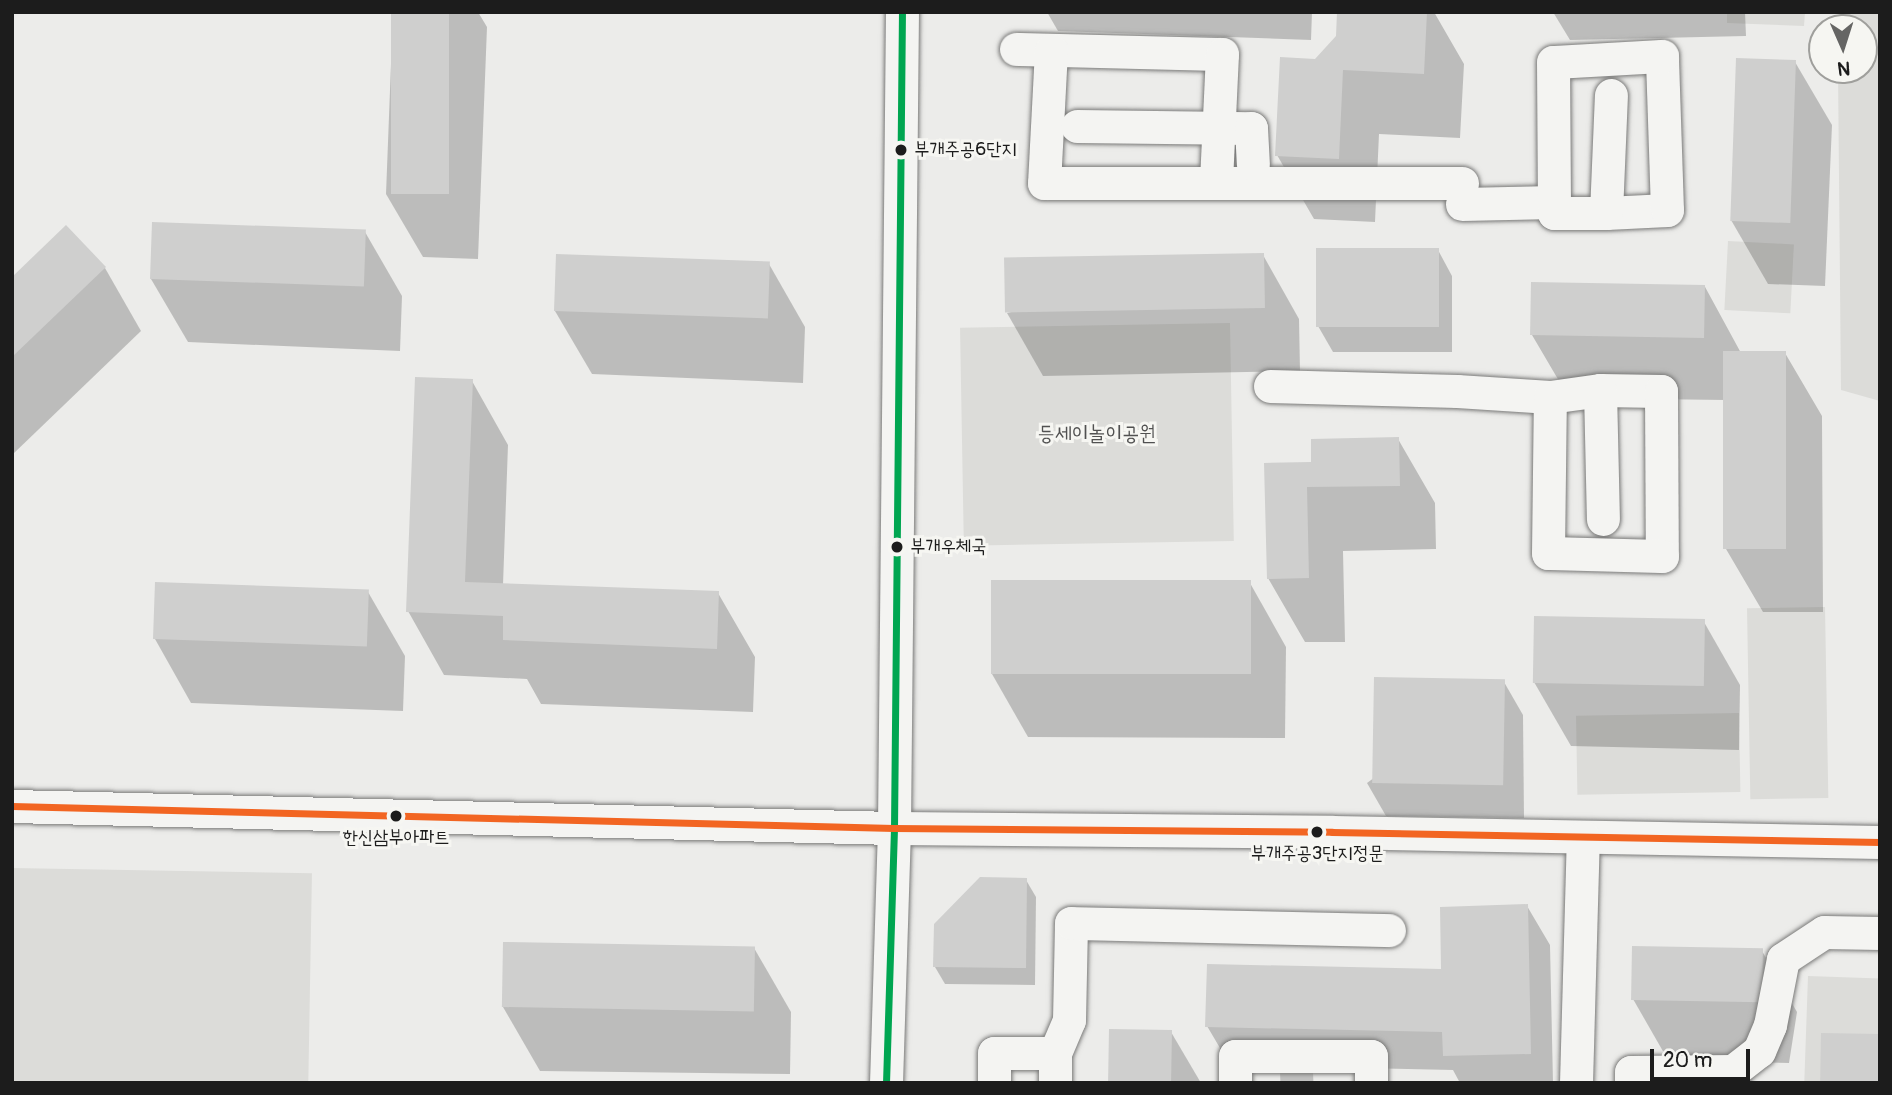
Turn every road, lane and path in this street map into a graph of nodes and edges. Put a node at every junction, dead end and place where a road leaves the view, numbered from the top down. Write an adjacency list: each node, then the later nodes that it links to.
1 (902, 12): 16 (street)
2 (1016, 49): 3 (street)
3 (1051, 50): 6 (street); 8 (street)
4 (1611, 95): 10 (street)
5 (1077, 126): 6 (street)
6 (1217, 128): 7 (street); 8 (street)
7 (1253, 164)
8 (1216, 182): 9 (street)
9 (1554, 202): 10 (street); 10 (street)
10 (1606, 213)
11 (1270, 386): 13 (street)
12 (1600, 390): 13 (street); 13 (street); 14 (street)
13 (1550, 397)
14 (1603, 519)
15 (12, 806): 16 (street)
16 (894, 828): 17 (street); 23 (street)
17 (1583, 837): 18 (street); 27 (street)
18 (1880, 842)
19 (1389, 930): 21 (street)
20 (1880, 933): 22 (street)
21 (1055, 1068): 24 (street)
22 (1733, 1077): 28 (street)
23 (886, 1083)
24 (993, 1083)
25 (1235, 1083): 26 (street)
26 (1371, 1083)
27 (1576, 1083)
28 (1631, 1083)

